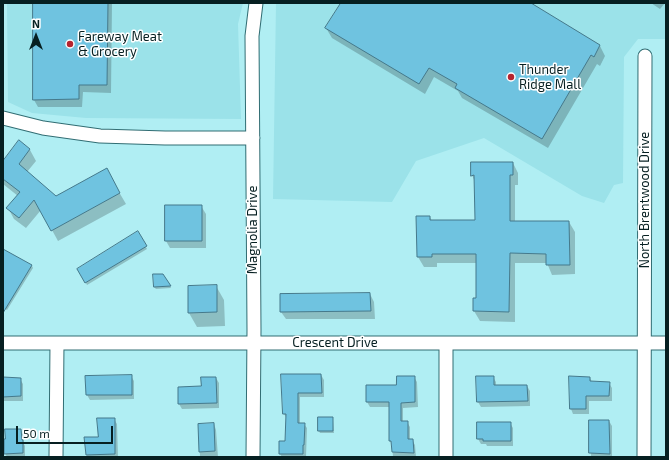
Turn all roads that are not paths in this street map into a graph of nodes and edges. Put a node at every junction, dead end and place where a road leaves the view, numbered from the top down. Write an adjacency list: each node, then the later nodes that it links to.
1 (256, 3): 4 (street, Magnolia Drive)
2 (645, 56): 7 (street, North Brentwood Drive)
3 (3, 118): 4 (street)
4 (253, 138): 5 (street, Magnolia Drive)
5 (254, 343): 6 (street, Crescent Drive); 10 (street, Crescent Drive); 12 (street, Magnolia Drive)
6 (446, 343): 7 (street, Crescent Drive); 13 (street)
7 (644, 343): 8 (street, Crescent Drive); 14 (street, North Brentwood Drive)
8 (666, 343)
9 (3, 344): 10 (street, Crescent Drive)
10 (57, 344): 11 (street)
11 (56, 457)
12 (253, 457)
13 (446, 457)
14 (644, 457)

